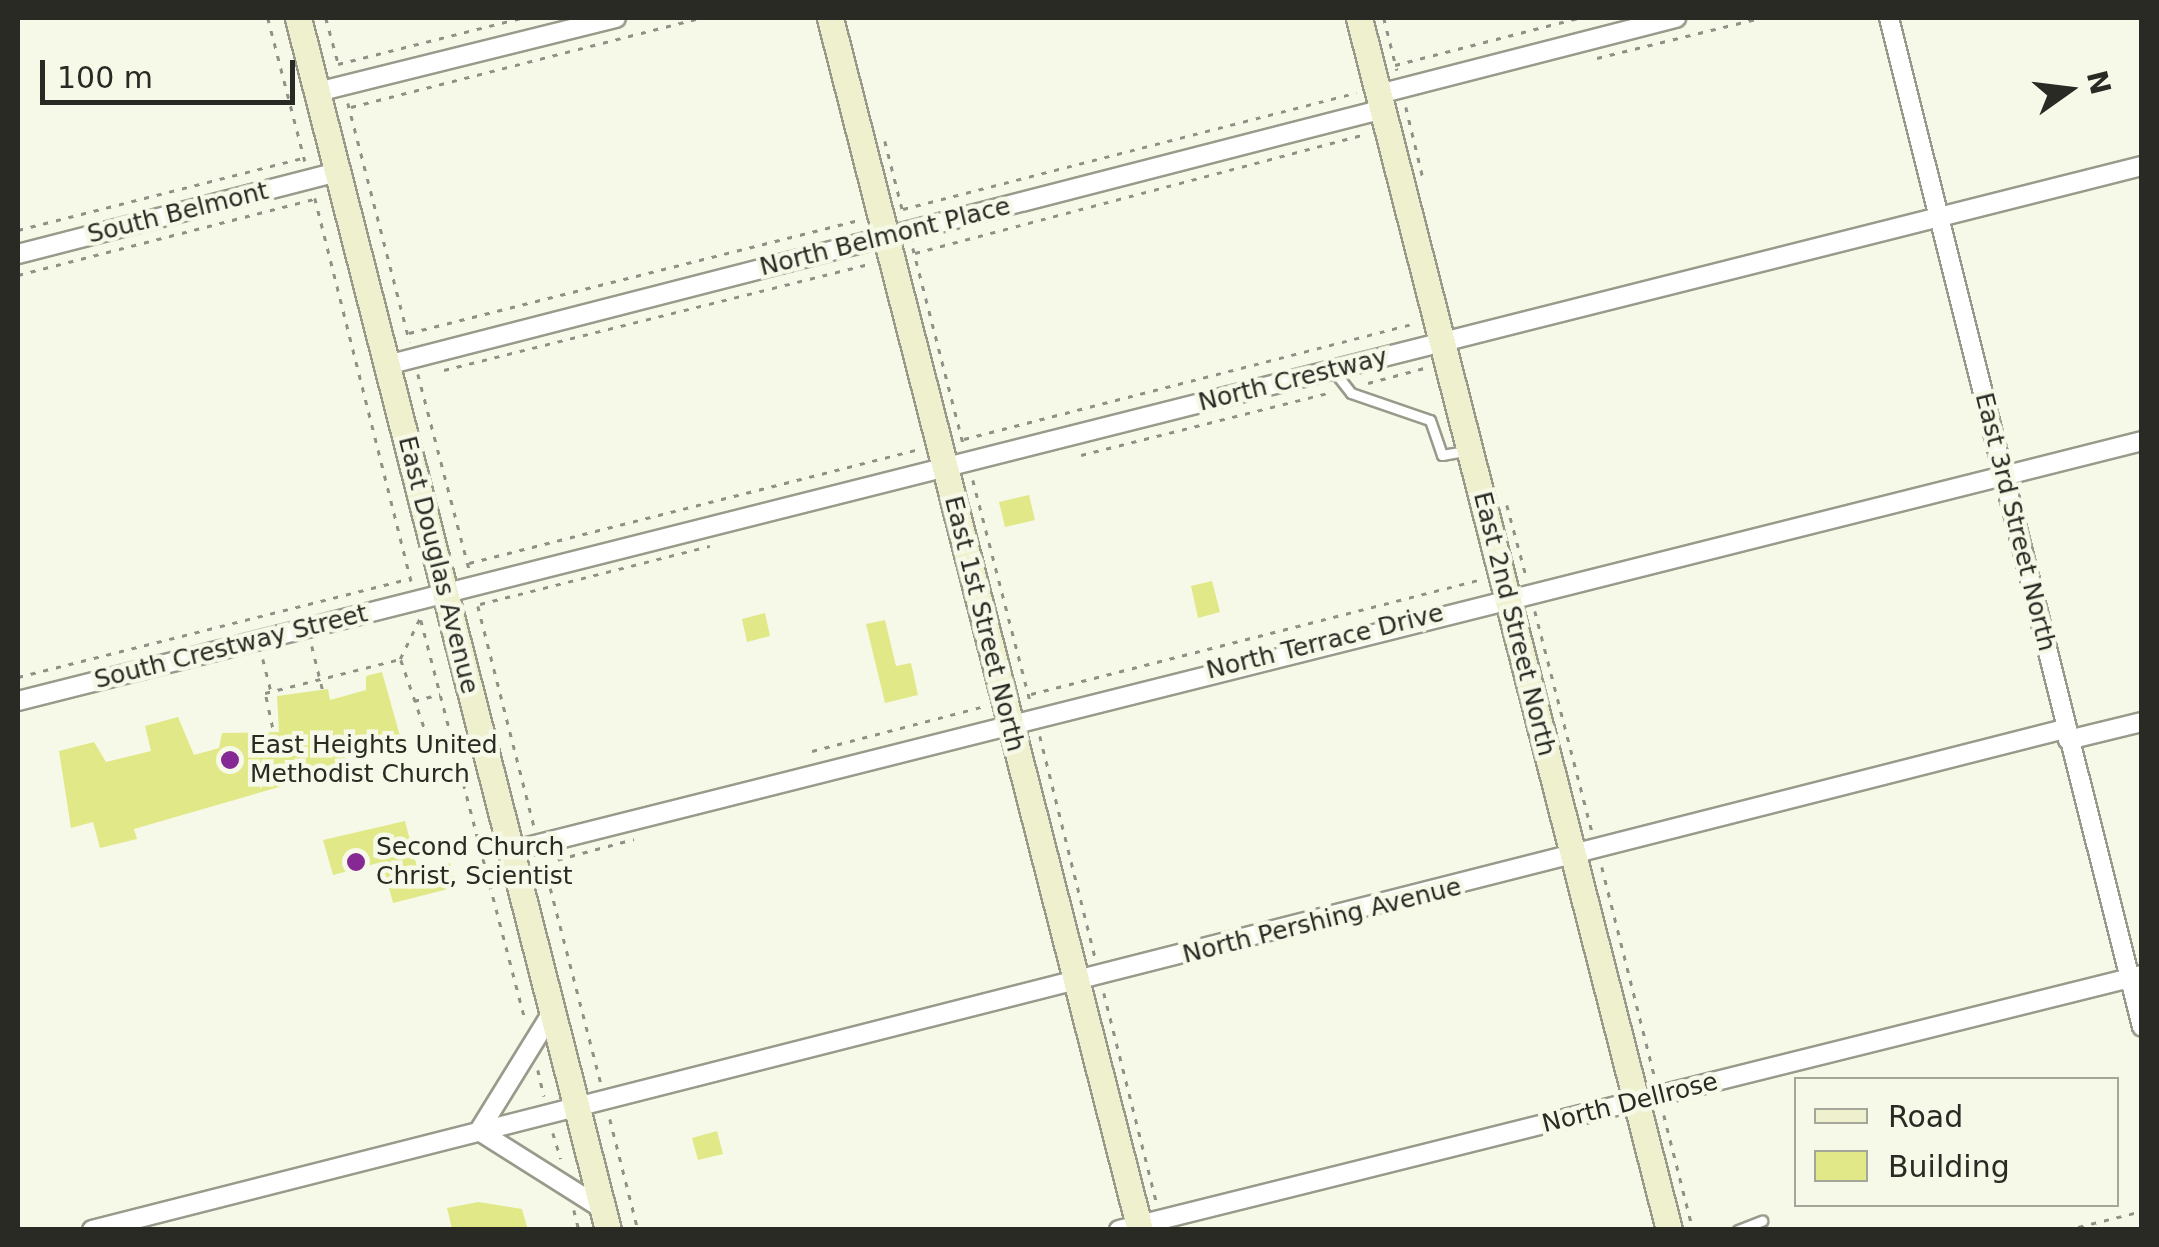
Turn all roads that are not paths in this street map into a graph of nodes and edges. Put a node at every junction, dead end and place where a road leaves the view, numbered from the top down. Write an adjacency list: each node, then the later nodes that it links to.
1 (298, 18): 7 (street, East Douglas Avenue)
2 (616, 18): 7 (street)
3 (830, 18): 12 (street, East 1st Street North)
4 (1359, 18): 8 (street, East 2nd Street North)
5 (1676, 18): 8 (street, North Belmont Place)
6 (1889, 18): 11 (street, East 3rd Street North)
7 (317, 92): 10 (street, East Douglas Avenue)
8 (1387, 99): 12 (street, North Belmont Place); 14 (street, East 2nd Street North)
9 (2142, 166): 11 (street, North Crestway)
10 (338, 172): 13 (street, South Belmont); 15 (street, East Douglas Avenue)
11 (1940, 217): 14 (street, North Crestway); 20 (street, East 3rd Street North)
12 (894, 223): 15 (street, North Belmont Place); 19 (street, East 1st Street North)
13 (18, 254)
14 (1442, 341): 16 (street, North Crestway); 18 (street, East 2nd Street North)
15 (387, 365): 22 (street, East Douglas Avenue)
16 (1333, 370): 18 (lane); 19 (street, North Crestway)
17 (2142, 441): 20 (street, North Terrace Drive)
18 (1470, 450): 21 (street, East 2nd Street North)
19 (953, 454): 22 (street, North Crestway); 24 (street, East 1st Street North)
20 (2003, 475): 21 (street, North Terrace Drive); 26 (street, East 3rd Street North)
21 (1516, 582): 24 (street, North Terrace Drive); 28 (street, East 2nd Street North)
22 (445, 593): 23 (street, South Crestway Street); 27 (street, East Douglas Avenue)
23 (18, 701)
24 (1019, 708): 27 (street, North Terrace Drive); 30 (street, East 1st Street North)
25 (2142, 722): 26 (street, North Pershing Avenue)
26 (2067, 735): 28 (street, North Pershing Avenue); 29 (street, East 3rd Street North)
27 (511, 850): 31 (street, East Douglas Avenue)
28 (1586, 854): 30 (street, North Pershing Avenue); 33 (street, East 2nd Street North)
29 (2135, 976): 32 (street, East 3rd Street North); 33 (street, North Dellrose)
30 (1088, 980): 34 (street, North Pershing Avenue); 38 (street, East 1st Street North)
31 (553, 1011): 34 (street, East Douglas Avenue); 35 (street)
32 (2142, 1026)
33 (1648, 1099): 38 (street, North Dellrose); 41 (street, East 2nd Street North)
34 (577, 1109): 35 (street, North Pershing Avenue); 36 (street, East Douglas Avenue)
35 (479, 1130): 36 (street); 39 (street, North Pershing Avenue)
36 (606, 1219)
37 (1762, 1222): 42 (lane)
38 (1147, 1227): 40 (street, North Dellrose)
39 (92, 1230)
40 (1119, 1230)
41 (1670, 1230)
42 (1738, 1230)

